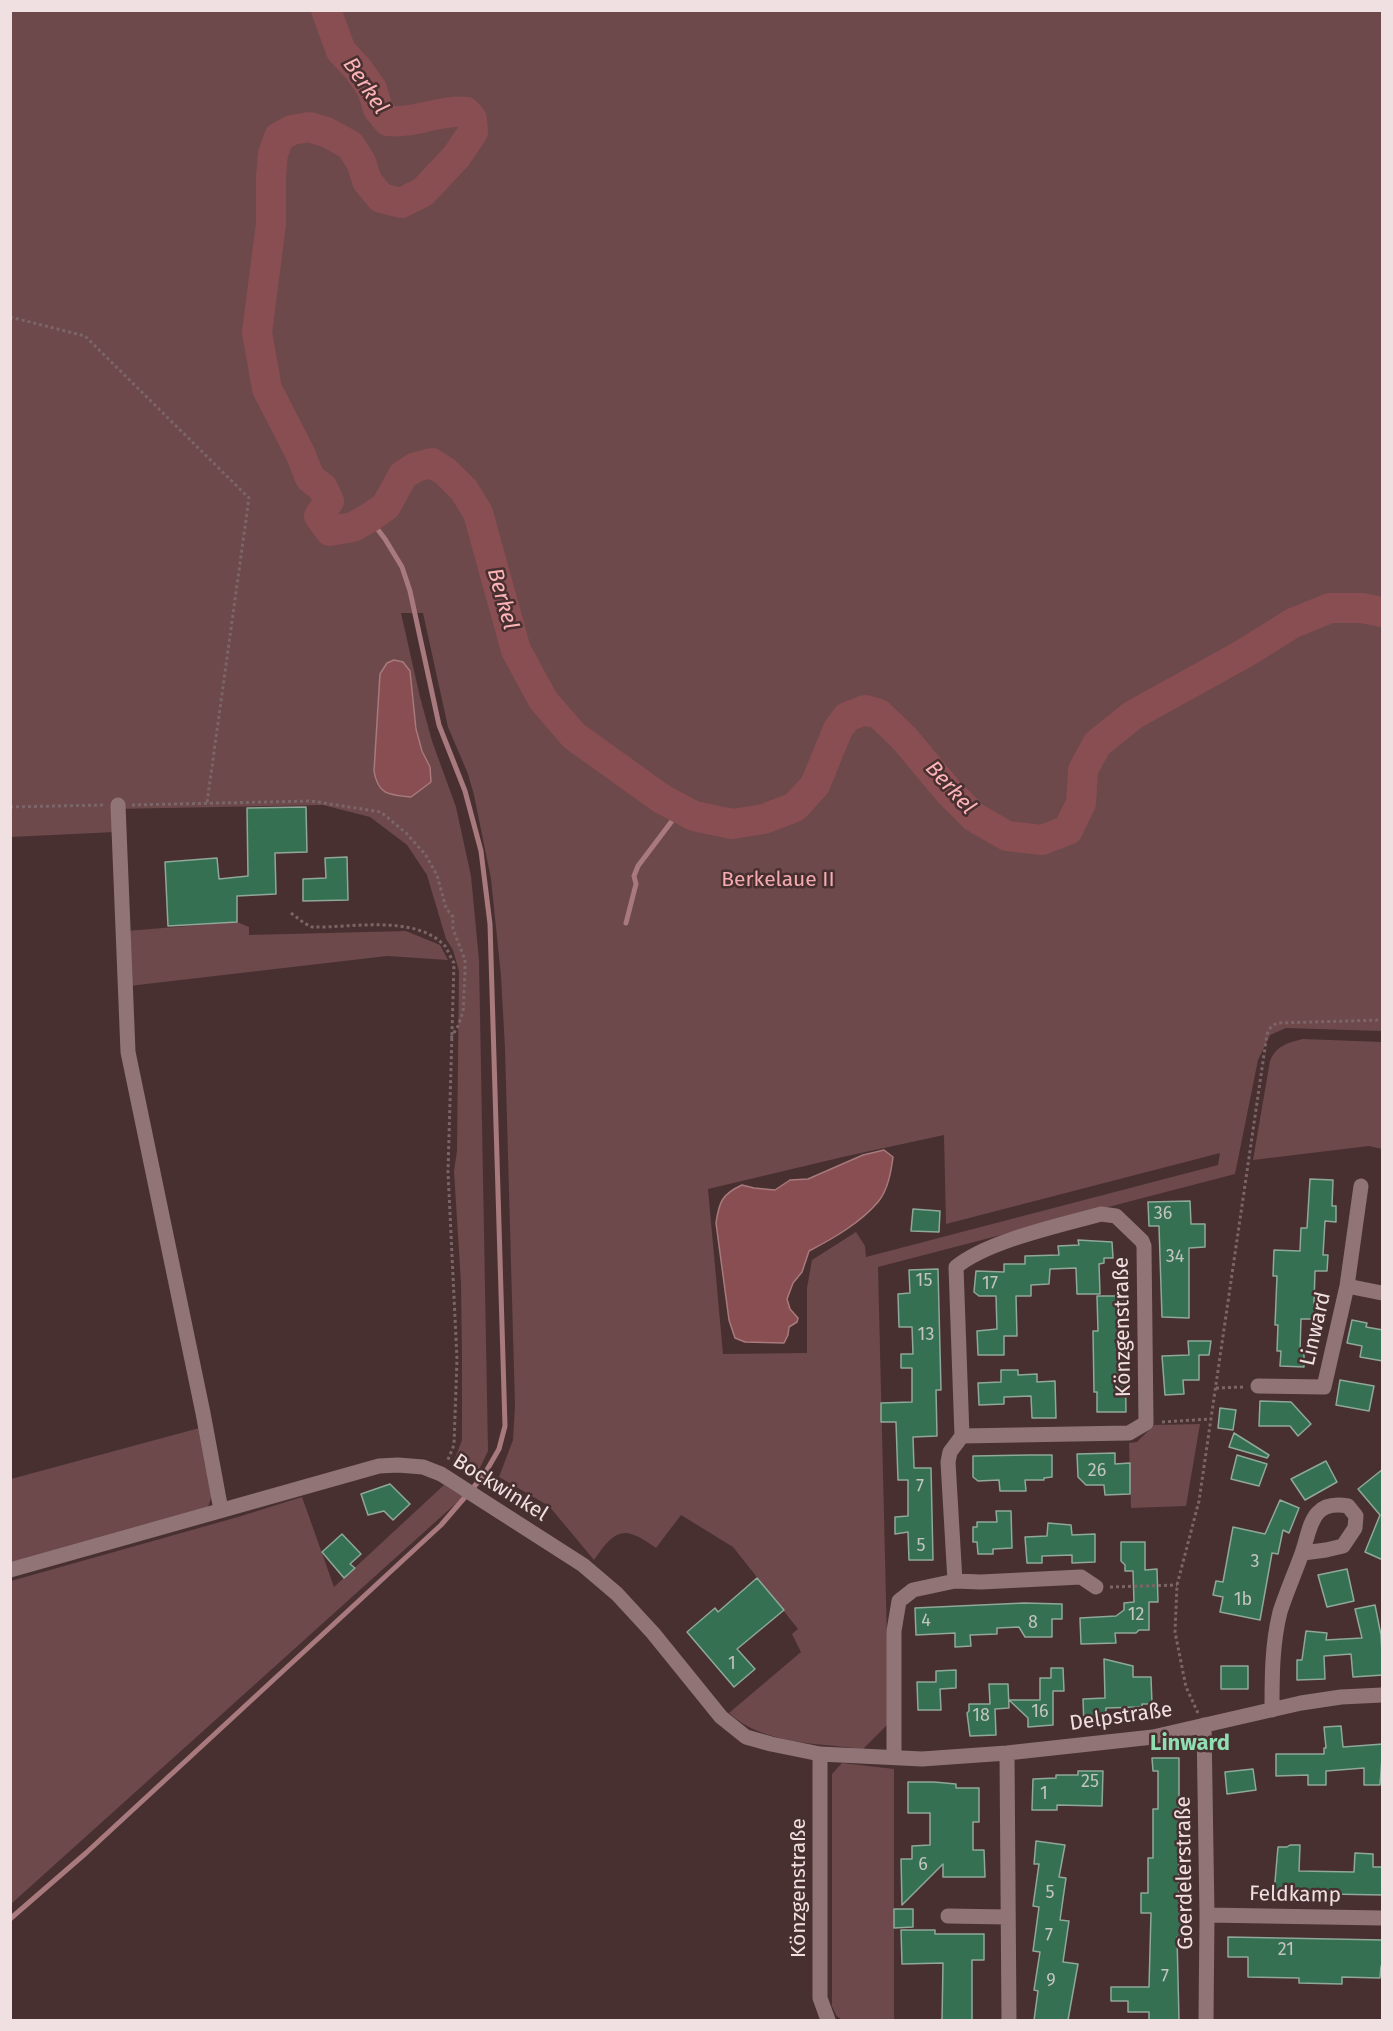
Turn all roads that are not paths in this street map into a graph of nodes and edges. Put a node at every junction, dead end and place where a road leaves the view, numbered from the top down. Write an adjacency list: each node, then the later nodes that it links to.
1 (117, 805): 7 (street)
2 (1361, 1186): 3 (street, Linward)
3 (1347, 1286): 4 (street, Linward); 5 (street, Linward)
4 (1383, 1293)
5 (1258, 1386)
6 (962, 1436): 6 (street, Könzgenstraße); 10 (street)
7 (221, 1510): 9 (street, Bockwinkel); 16 (street, Bockwinkel)
8 (1303, 1552): 13 (street)
9 (10, 1570)
10 (955, 1581): 11 (street); 18 (street)
11 (1096, 1587)
12 (1383, 1695): 13 (street, Delpstraße)
13 (1272, 1710): 14 (street, Delpstraße)
14 (1204, 1725): 15 (street, Delpstraße); 19 (street, Goerdelerstraße)
15 (1007, 1753): 18 (street, Delpstraße); 21 (street)
16 (820, 1754): 17 (street, Bockwinkel); 23 (street, Könzgenstraße)
17 (862, 1755): 18 (street, Delpstraße)
18 (894, 1757)
19 (1207, 1915): 22 (street, Feldkamp); 25 (street, Goerdelerstraße)
20 (948, 1916): 21 (street)
21 (1007, 1917): 24 (street)
22 (1383, 1918)
23 (828, 2020)
24 (1009, 2020)
25 (1206, 2020)

